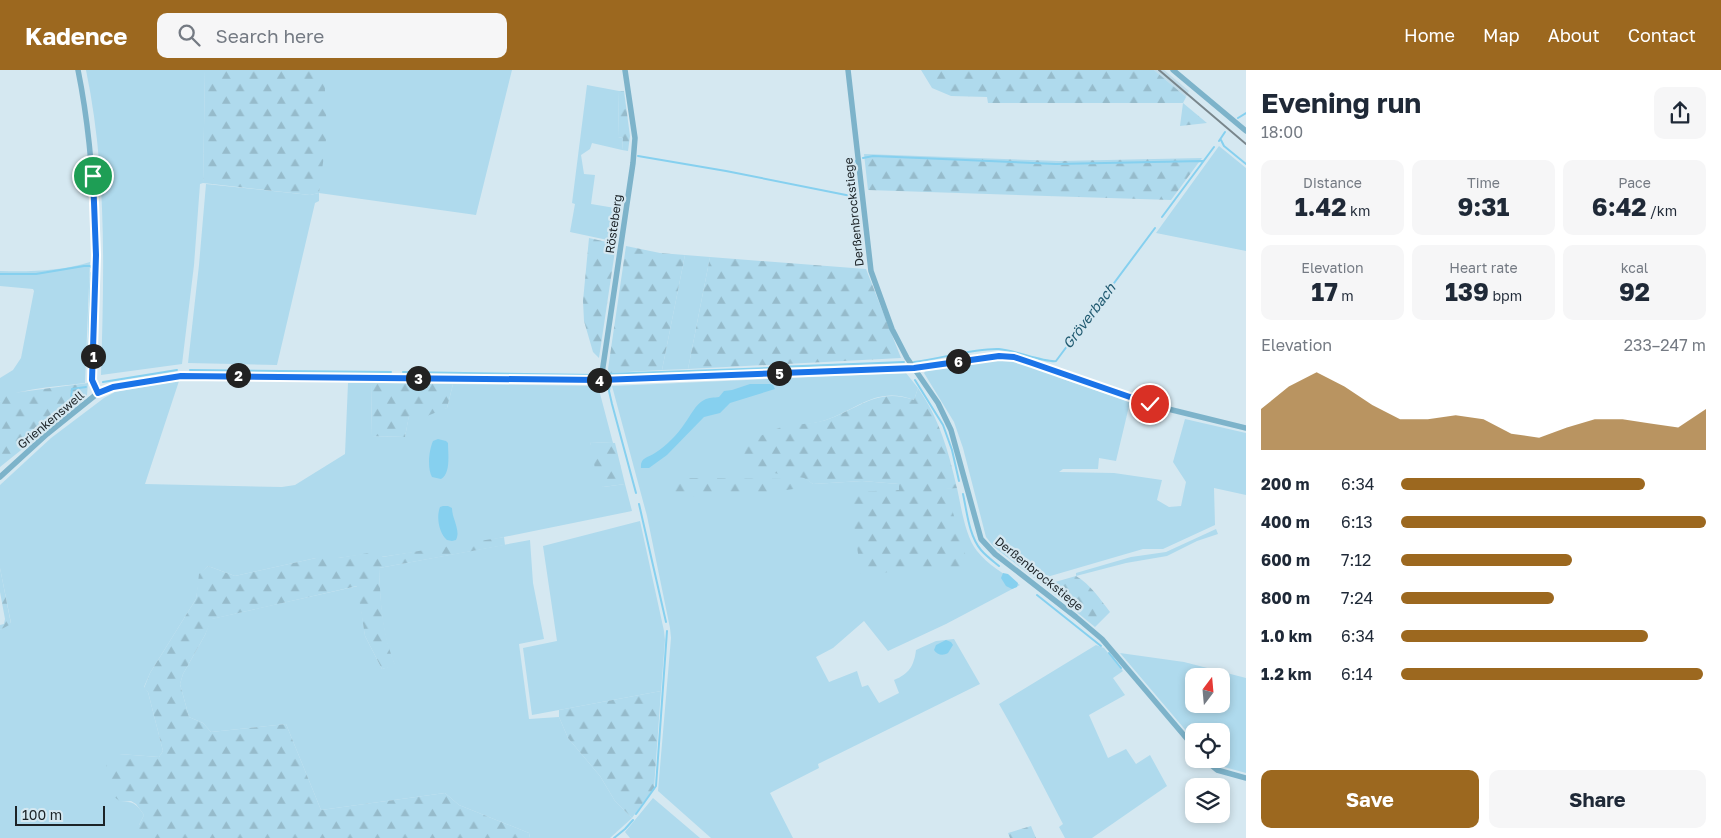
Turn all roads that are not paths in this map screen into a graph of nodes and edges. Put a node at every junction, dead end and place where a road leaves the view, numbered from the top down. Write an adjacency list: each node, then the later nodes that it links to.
1 (78, 70): 8 (street)
2 (625, 70): 7 (street, Rösteberg)
3 (848, 70): 6 (street, Derßenbrockstiege)
4 (1173, 70): 5 (street)
5 (1244, 127)
6 (914, 368): 7 (street, Grienkenswell); 9 (street, Grienkenswell); 11 (street, Derßenbrockstiege)
7 (601, 380): 8 (street, Grienkenswell)
8 (98, 393): 10 (street, Grienkenswell)
9 (1246, 428)
10 (0, 477)
11 (1185, 736)
12 (1215, 768): 13 (street)
13 (1246, 778)

